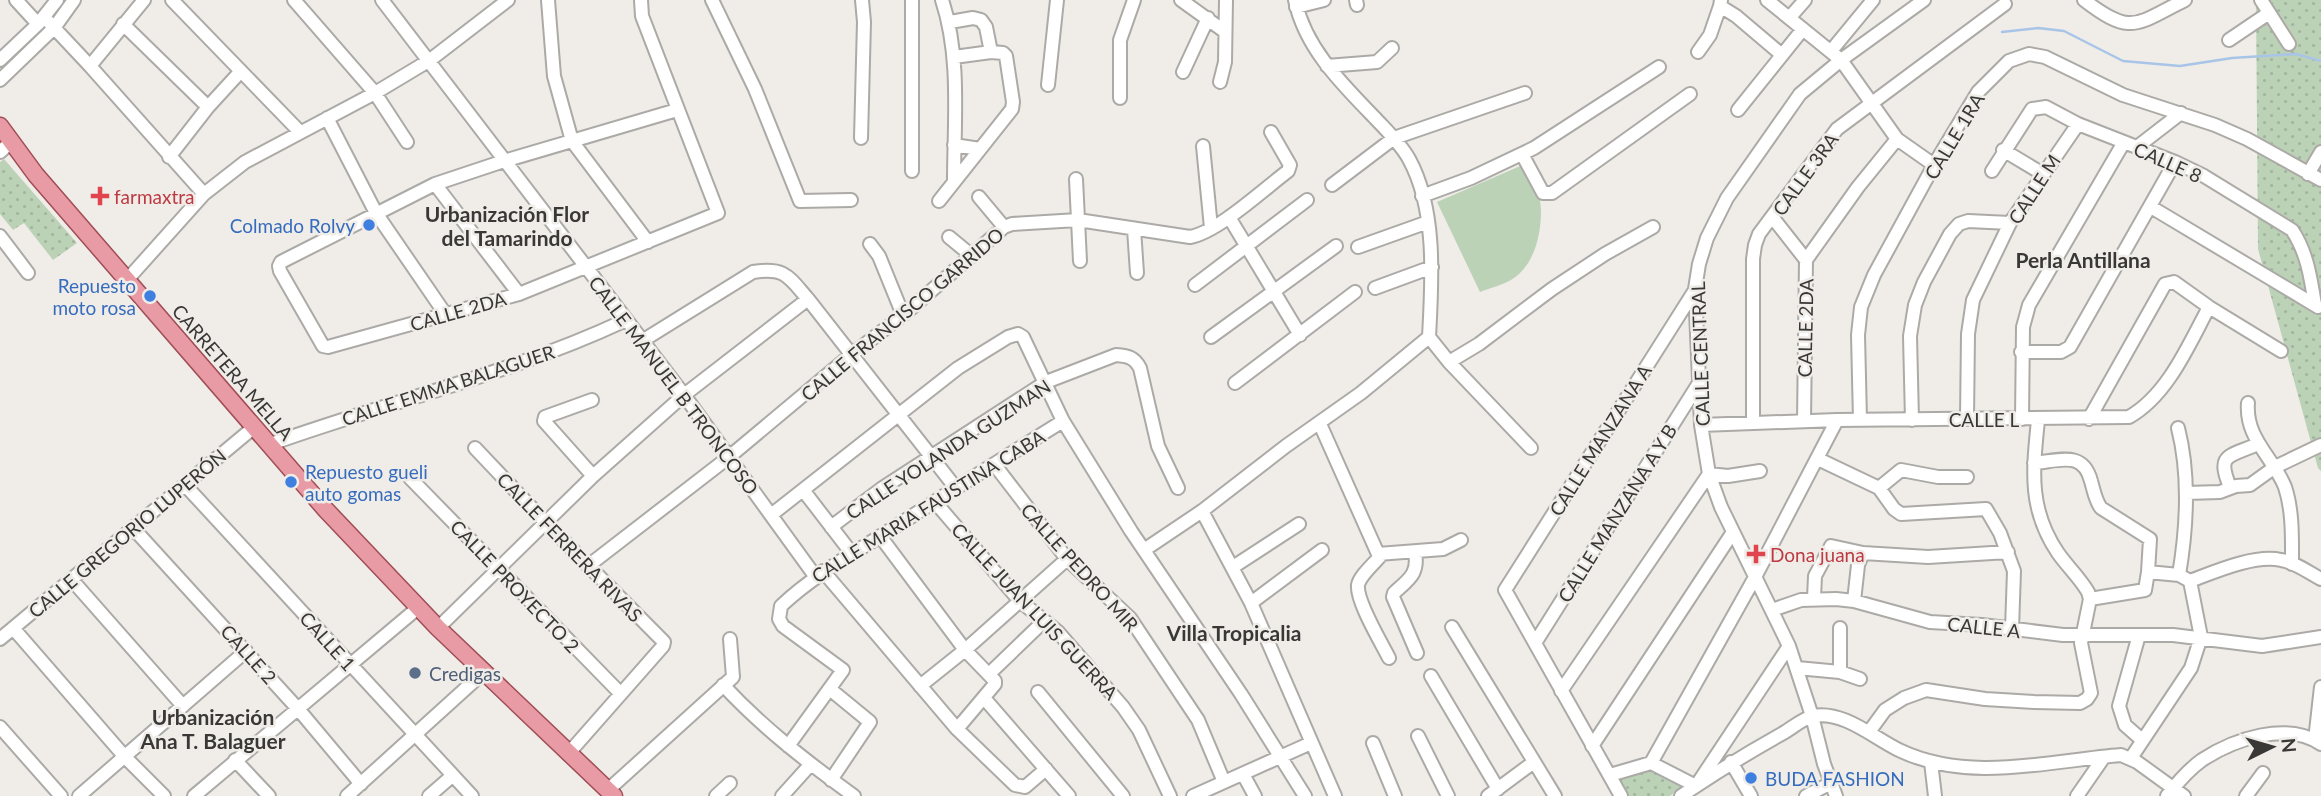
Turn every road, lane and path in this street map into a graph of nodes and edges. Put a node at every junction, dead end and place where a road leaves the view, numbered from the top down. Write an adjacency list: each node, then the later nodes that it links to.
1 (16, 0): 34 (street)
2 (57, 0): 34 (street)
3 (74, 0): 37 (street)
4 (144, 0): 36 (street)
5 (172, 0): 54 (street)
6 (294, 0): 59 (street)
7 (400, 0): 28 (street)
8 (508, 0): 49 (street)
9 (548, 0): 76 (street)
10 (641, 0): 65 (street)
11 (712, 0): 102 (street)
12 (862, 0): 72 (street)
13 (912, 0): 90 (street)
14 (942, 0): 35 (street)
15 (1057, 0): 58 (street)
16 (1134, 0): 62 (street)
17 (1181, 0): 33 (street)
18 (1226, 0): 39 (street)
19 (1324, 0): 29 (street)
20 (1767, 0): 32 (street)
21 (1805, 0): 32 (street)
22 (1873, 0): 43 (street)
23 (1924, 0): 50 (street, CALLE CENTRAL)
24 (2086, 0): 25 (street)
25 (2185, 0)
26 (2261, 0): 31 (street)
27 (1720, 3): 45 (street); 46 (street)
28 (386, 4): 49 (street, CALLE MANUEL B TRONCOSO)
29 (1296, 4): 52 (street)
30 (2005, 4): 63 (street, CALLE 3RA)
31 (2269, 13): 40 (street); 41 (street)
32 (1790, 17): 38 (street)
33 (1208, 18): 39 (street); 55 (street)
34 (41, 21): 37 (street); 48 (street)
35 (950, 22): 44 (street); 47 (street)
36 (123, 24): 51 (street); 64 (street)
37 (54, 28): 51 (street); 56 (street)
38 (1803, 29): 43 (street); 46 (street)
39 (1224, 31): 57 (street)
40 (2229, 40)
41 (2289, 44)
42 (1392, 48): 52 (street)
43 (1830, 51): 50 (street)
44 (991, 52): 47 (street); 82 (street)
45 (1698, 52)
46 (1782, 55): 66 (street)
47 (954, 57): 79 (street)
48 (0, 60)
49 (430, 60): 59 (street); 87 (street, CALLE MANUEL B TRONCOSO)
50 (1841, 60): 63 (street); 133 (street, CALLE CENTRAL)
51 (90, 66): 86 (street)
52 (1327, 66): 73 (street)
53 (1658, 67): 85 (street)
54 (241, 71): 64 (street); 70 (street)
55 (1183, 72)
56 (0, 80)
57 (1220, 82)
58 (1048, 85)
59 (375, 93): 68 (street); 77 (street)
60 (1525, 93): 73 (street)
61 (1690, 94): 85 (street)
62 (1120, 98)
63 (1872, 102): 75 (street); 108 (street, CALLE 3RA)
64 (208, 107): 86 (street)
65 (677, 110): 76 (street); 118 (street, CALLE 2DA)
66 (1738, 110)
67 (2181, 113): 81 (street); 89 (street, CALLE 1RA); 93 (street, CALLE 1RA)
68 (327, 118): 70 (street); 106 (street)
69 (2078, 124): 78 (street, CALLE 8); 83 (street, CALLE 8); 92 (street, CALLE M)
70 (300, 132): 99 (street)
71 (1271, 132): 107 (street, CALLE FRANCISCO GARRIDO)
72 (861, 138)
73 (1394, 138): 98 (street); 100 (street)
74 (3, 139): 130 (main road, CARRETERA MELLA)
75 (1897, 139): 89 (street); 124 (street, CALLE 2DA)
76 (572, 141): 87 (street); 118 (street)
77 (407, 142)
78 (2124, 142): 81 (street, CALLE 8); 148 (street)
79 (954, 145): 82 (street); 96 (street)
80 (1203, 146): 114 (street)
81 (2137, 147): 88 (street, CALLE 8)
82 (980, 149): 96 (street)
83 (2003, 150): 91 (street); 92 (street)
84 (2321, 152): 93 (street)
85 (1522, 154): 100 (street)
86 (169, 157): 99 (street)
87 (504, 161): 97 (street); 126 (street, CALLE MANUEL B TRONCOSO)
88 (2175, 162): 105 (street); 139 (street, CALLE 8)
89 (1934, 165): 162 (street, CALLE 1RA)
90 (912, 171)
91 (1992, 171)
92 (2043, 174): 111 (street, CALLE M)
93 (2308, 174): 95 (street, CALLE 1RA)
94 (1076, 179): 109 (street)
95 (2321, 180)
96 (954, 181): 104 (street)
97 (435, 184): 106 (street); 136 (street)
98 (1332, 185)
99 (204, 194): 130 (street)
100 (1422, 196): 110 (street)
101 (979, 197): 112 (street)
102 (851, 200)
103 (1307, 200): 121 (street)
104 (939, 201)
105 (2151, 207): 139 (street); 148 (street)
106 (376, 213): 140 (street); 140 (street, CALLE 2DA)
107 (1228, 217): 114 (street, CALLE FRANCISCO GARRIDO); 121 (street)
108 (1773, 218): 124 (street); 167 (street, CALLE 3RA)
109 (1078, 220): 112 (street, CALLE FRANCISCO GARRIDO); 115 (street, CALLE FRANCISCO GARRIDO); 125 (street)
110 (1428, 222): 122 (street); 127 (street)
111 (2010, 223): 158 (street, CALLE M); 163 (street)
112 (1004, 227): 123 (street, CALLE FRANCISCO GARRIDO)
113 (1653, 227): 150 (street)
114 (1211, 228): 115 (street, CALLE FRANCISCO GARRIDO)
115 (1134, 229): 129 (street)
116 (0, 236): 128 (street)
117 (949, 237): 123 (street)
118 (648, 242): 126 (street, CALLE 2DA)
119 (870, 244): 141 (street)
120 (1336, 246): 134 (street)
121 (1247, 247): 131 (street); 134 (street)
122 (1358, 247)
123 (972, 256): 141 (street, CALLE FRANCISCO GARRIDO)
124 (1806, 260): 166 (street, CALLE 2DA)
125 (1080, 261)
126 (586, 267): 136 (street, CALLE 2DA); 142 (street, CALLE MANUEL B TRONCOSO)
127 (1432, 267): 132 (street); 145 (street)
128 (28, 272)
129 (1137, 273)
130 (126, 281): 170 (main road, CARRETERA MELLA)
131 (1195, 285)
132 (1375, 288)
133 (1695, 289): 152 (street, CALLE CENTRAL); 242 (street, CALLE MANZANA A)
134 (1274, 292): 143 (street); 144 (street)
135 (1355, 292): 143 (street)
136 (519, 294): 140 (street, CALLE 2DA)
137 (808, 299): 146 (street); 149 (street); 154 (street)
138 (2209, 307): 147 (street); 160 (street, CALLE L); 160 (street)
139 (2318, 307)
140 (446, 314)
141 (903, 315): 149 (street, CALLE FRANCISCO GARRIDO)
142 (626, 320): 146 (street, CALLE MANUEL B TRONCOSO); 173 (street, CALLE EMMA BALAGUER)
143 (1300, 335): 153 (street)
144 (1211, 337)
145 (1429, 337): 150 (street); 168 (street)
146 (642, 341): 154 (street, CALLE MANUEL B TRONCOSO)
147 (2281, 351)
148 (2021, 352): 159 (street)
149 (851, 355): 157 (street); 177 (street, CALLE FRANCISCO GARRIDO)
150 (1449, 362): 176 (street)
151 (1046, 382): 157 (street); 165 (street); 178 (street, CALLE YOLANDA GUZMAN); 190 (street, CALLE YOLANDA GUZMAN)
152 (1699, 382): 169 (street, CALLE CENTRAL); 242 (street, CALLE MANZANA A Y B)
153 (1235, 383)
154 (684, 395): 177 (street, CALLE MANUEL B TRONCOSO); 185 (street)
155 (592, 400): 185 (street)
156 (2248, 403): 172 (street)
157 (899, 415): 178 (street); 193 (street)
158 (1967, 419): 159 (street, CALLE L); 163 (street, CALLE L)
159 (2022, 419): 164 (street, CALLE L)
160 (2090, 419): 164 (street, CALLE L)
161 (1837, 420): 162 (street, CALLE L); 166 (street, CALLE L); 179 (street)
162 (1860, 420): 163 (street, CALLE L)
163 (1912, 420)
164 (2038, 420): 180 (street)
165 (1063, 421): 181 (street, CALLE MARIA FAUSTINA CABA); 205 (street)
166 (1804, 421): 167 (street, CALLE L)
167 (1753, 422): 169 (street, CALLE L)
168 (1320, 424): 196 (street); 210 (street)
169 (1702, 425): 184 (street, CALLE CENTRAL)
170 (253, 428): 173 (main road, CARRETERA MELLA); 188 (street, CALLE GREGORIO LUPERÓN)
171 (2178, 428): 194 (street)
172 (2258, 444): 182 (street); 192 (street)
173 (268, 445): 228 (main road, CARRETERA MELLA)
174 (2321, 445): 182 (street)
175 (475, 448): 198 (street, CALLE FERRERA RIVAS)
176 (1531, 448)
177 (729, 457): 197 (street, CALLE MANUEL B TRONCOSO); 214 (street, CALLE FRANCISCO GARRIDO)
178 (931, 457): 189 (street); 200 (street, CALLE YOLANDA GUZMAN)
179 (1818, 459): 191 (street); 220 (street)
180 (2034, 463): 217 (street); 224 (street)
181 (993, 464): 189 (street, CALLE MARIA FAUSTINA CABA); 212 (street, CALLE PEDRO MIR)
182 (2275, 467): 192 (street); 213 (street)
183 (1760, 471): 184 (street)
184 (1709, 474): 202 (street, CALLE CENTRAL); 259 (street)
185 (593, 476): 198 (street)
186 (1967, 477): 191 (street)
187 (410, 478): 216 (street, CALLE PROYECTO 2)
188 (185, 485): 201 (street, CALLE GREGORIO LUPERÓN); 248 (street, CALLE 1)
189 (955, 488): 195 (street, CALLE MARIA FAUSTINA CABA)
190 (1178, 488)
191 (1879, 488): 208 (street)
192 (2230, 488): 194 (street)
193 (803, 490): 197 (street); 200 (street)
194 (2186, 493): 219 (street)
195 (935, 502): 203 (street, CALLE MARIA FAUSTINA CABA); 225 (street, CALLE JUAN LUIS GUERRA)
196 (1202, 511): 205 (street); 215 (street)
197 (771, 515): 218 (street, CALLE MANUEL B TRONCOSO)
198 (547, 524): 214 (street, CALLE FERRERA RIVAS); 216 (street)
199 (1299, 524): 215 (street)
200 (831, 527): 211 (street)
201 (133, 528): 222 (street, CALLE GREGORIO LUPERÓN); 245 (street, CALLE 2)
202 (1733, 532): 220 (street, CALLE CENTRAL); 277 (street)
203 (880, 536): 211 (street, CALLE MARIA FAUSTINA CABA); 244 (street)
204 (1461, 540): 207 (street)
205 (1144, 550): 279 (street)
206 (1322, 550): 227 (street)
207 (1415, 552): 210 (street); 246 (street)
208 (2008, 552): 209 (street); 235 (street)
209 (1863, 553): 223 (street); 226 (street)
210 (1382, 554): 247 (street)
211 (853, 555): 218 (street, CALLE MARIA FAUSTINA CABA)
212 (1067, 559): 225 (street); 295 (street, CALLE PEDRO MIR)
213 (2292, 564): 219 (street); 221 (street)
214 (588, 566): 261 (street, CALLE FERRERA RIVAS)
215 (1233, 567): 227 (street)
216 (497, 569): 233 (street); 261 (street, CALLE PROYECTO 2)
217 (2148, 572): 219 (street); 224 (street)
218 (819, 573): 256 (street, CALLE MANUEL B TRONCOSO); 258 (street, CALLE MARIA FAUSTINA CABA)
219 (2184, 578): 238 (street)
220 (1754, 579): 229 (street, CALLE CENTRAL); 287 (street)
221 (2321, 579)
222 (72, 580): 232 (street, CALLE GREGORIO LUPERÓN); 264 (street)
223 (1814, 598): 226 (street, CALLE A); 229 (street, CALLE A)
224 (2090, 599): 237 (street)
225 (1020, 601): 230 (street, CALLE JUAN LUIS GUERRA); 244 (street)
226 (1854, 601): 235 (street, CALLE A)
227 (1251, 603): 274 (street)
228 (419, 607): 233 (main road, CARRETERA MELLA); 248 (street)
229 (1772, 610): 243 (street, CALLE CENTRAL)
230 (1044, 621): 252 (street); 317 (street, CALLE JUAN LUIS GUERRA)
231 (1452, 627): 284 (street)
232 (13, 628): 240 (street, CALLE GREGORIO LUPERÓN); 280 (street)
233 (438, 628): 251 (main road, CARRETERA MELLA)
234 (1840, 628): 250 (street)
235 (2012, 629): 237 (street, CALLE A)
236 (2139, 635): 237 (street, CALLE A); 238 (street, CALLE A); 272 (street)
237 (2081, 636): 269 (street)
238 (2201, 637): 239 (street, CALLE A); 272 (street)
239 (2321, 637)
240 (0, 639)
241 (730, 639): 255 (street)
242 (1535, 643): 259 (street)
243 (1789, 646): 249 (street, CALLE CENTRAL); 299 (street)
244 (965, 650): 252 (street); 256 (street)
245 (246, 651): 264 (street); 265 (street, CALLE 2)
246 (1417, 653)
247 (1389, 658)
248 (349, 664): 265 (street); 270 (street, CALLE 1)
249 (1797, 668): 250 (street); 266 (street, CALLE CENTRAL)
250 (1840, 672): 254 (street)
251 (484, 673): 270 (street); 278 (main road, CARRETERA MELLA)
252 (989, 674): 263 (street)
253 (1431, 677): 301 (street)
254 (1860, 679)
255 (723, 685): 276 (street); 300 (street)
256 (920, 686): 268 (street, CALLE MANUEL B TRONCOSO)
257 (2321, 687): 262 (street)
258 (831, 690): 276 (street, CALLE MARIA FAUSTINA CABA); 294 (street)
259 (1561, 691): 277 (street)
260 (1038, 692): 316 (street)
261 (621, 694): 278 (street)
262 (2321, 696): 273 (street)
263 (984, 698): 268 (street); 289 (street)
264 (183, 706): 280 (street)
265 (299, 709): 283 (street); 298 (street, CALLE 2)
266 (1812, 716): 269 (street); 285 (street); 297 (street, CALLE CENTRAL)
267 (0, 727): 304 (street)
268 (957, 729): 289 (street, CALLE MANUEL B TRONCOSO)
269 (1869, 732): 286 (street)
270 (415, 735): 293 (street, CALLE 1); 298 (street)
271 (1418, 736): 322 (street)
272 (2142, 740): 282 (street)
273 (2318, 742): 302 (street)
274 (1311, 743): 279 (street); 320 (street)
275 (1373, 743): 321 (street)
276 (788, 746): 288 (street)
277 (1592, 746): 292 (street)
278 (568, 754): 300 (main road, CARRETERA MELLA)
279 (1282, 756): 291 (street); 319 (street)
280 (125, 757): 305 (street); 306 (street)
281 (2104, 757): 282 (street); 286 (street); 330 (street)
282 (2131, 758): 302 (street)
283 (235, 760): 307 (street); 308 (street)
284 (1534, 762): 301 (street); 323 (street)
285 (1731, 762): 299 (street); 326 (street)
286 (1931, 762): 329 (street)
287 (1651, 763): 292 (street); 299 (street)
288 (810, 765): 294 (street); 313 (street)
289 (1046, 769): 315 (street)
290 (2263, 773): 331 (street)
291 (1243, 774): 295 (street); 318 (street)
292 (1610, 775): 324 (street)
293 (452, 776): 310 (street); 311 (street, CALLE 1)
294 (831, 779): 314 (street)
295 (1224, 782): 303 (street)
296 (730, 783): 312 (street)
297 (1831, 783): 327 (street); 328 (street, CALLE CENTRAL)
298 (361, 784): 309 (street)
299 (1696, 786): 325 (street)
300 (611, 793)
301 (1493, 793)
302 (2175, 793)
303 (1201, 795)
304 (61, 796)
305 (79, 796)
306 (164, 796)
307 (194, 796)
308 (269, 796)
309 (347, 796)
310 (429, 796)
311 (472, 796)
312 (716, 796)
313 (782, 796)
314 (854, 796)
315 (1069, 796)
316 (1123, 796)
317 (1170, 796)
318 (1255, 796)
319 (1305, 796)
320 (1335, 796)
321 (1395, 796)
322 (1448, 796)
323 (1555, 796)
324 (1621, 796)
325 (1681, 796)
326 (1751, 796)
327 (1806, 796)
328 (1836, 796)
329 (1935, 796)
330 (2077, 796)
331 (2246, 796)

